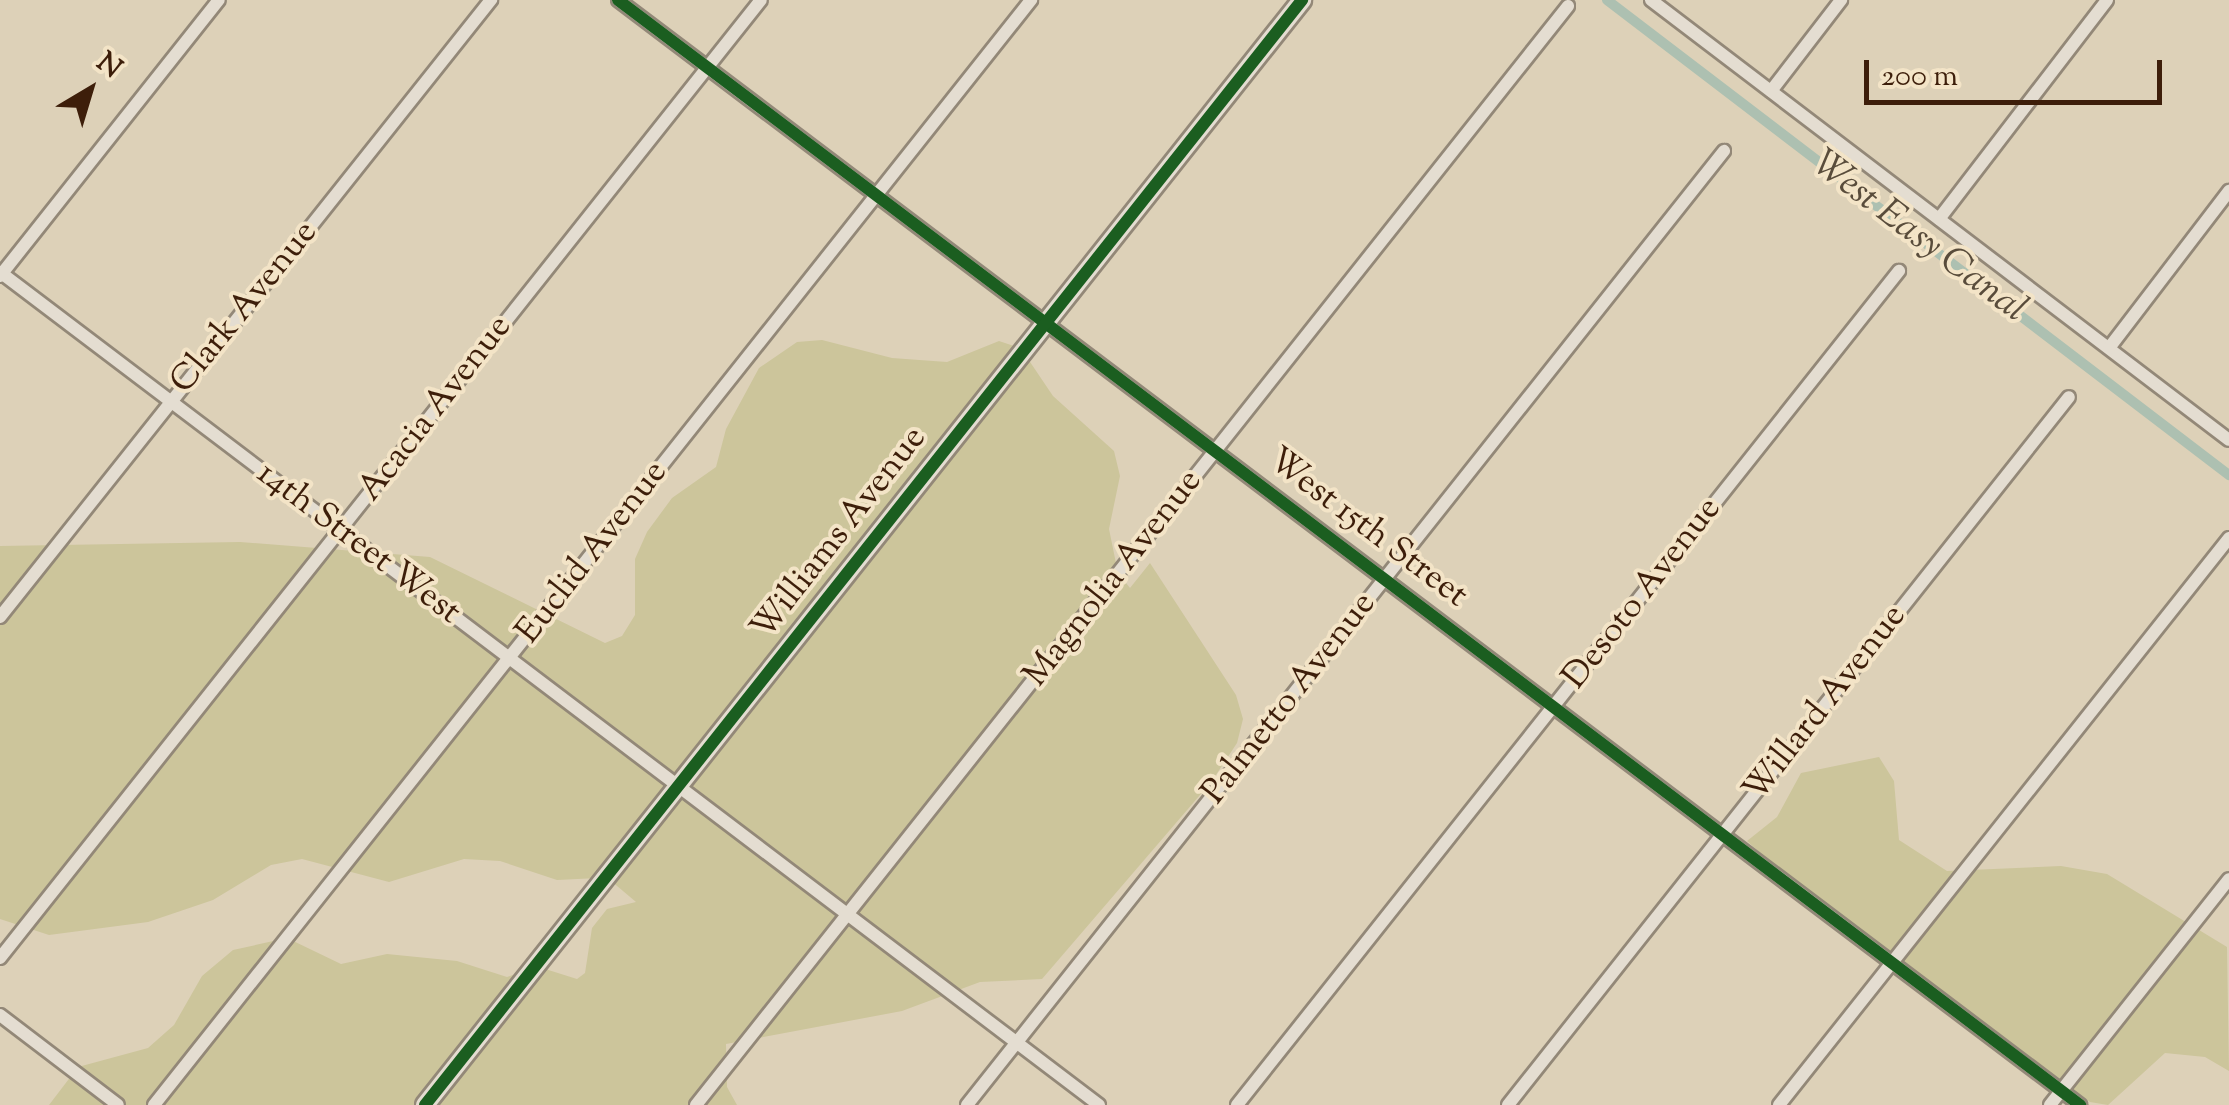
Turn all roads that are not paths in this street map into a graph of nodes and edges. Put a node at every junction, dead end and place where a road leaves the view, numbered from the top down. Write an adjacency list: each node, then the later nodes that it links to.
1 (219, 0): 18 (street)
2 (490, 0): 22 (street, Clark Avenue)
3 (618, 0): 11 (street, West 15th Street)
4 (760, 0): 11 (street, Acacia Avenue)
5 (1031, 0): 15 (street, Euclid Avenue)
6 (1302, 0): 19 (street, Williams Avenue)
7 (1652, 0): 12 (street)
8 (1840, 0): 12 (street)
9 (2107, 0): 16 (street)
10 (1568, 6): 24 (street, Magnolia Avenue)
11 (707, 68): 15 (street, West 15th Street); 25 (street, Acacia Avenue)
12 (1771, 92): 16 (street)
13 (1724, 152): 27 (street, Palmetto Avenue)
14 (2229, 190): 20 (street)
15 (876, 197): 19 (street, West 15th Street); 29 (street, Euclid Avenue)
16 (1939, 220): 20 (street)
17 (1899, 271): 30 (street, Desoto Avenue)
18 (1, 273): 22 (street, 14th Street West)
19 (1045, 324): 24 (street, West 15th Street); 31 (street, Williams Avenue)
20 (2108, 348): 23 (street)
21 (2070, 398): 32 (street, Willard Avenue)
22 (170, 402): 25 (street, 14th Street West); 28 (street, Clark Avenue)
23 (2229, 440)
24 (1215, 452): 27 (street, West 15th Street); 34 (street, Magnolia Avenue)
25 (340, 530): 29 (street, 14th Street West); 35 (street, Acacia Avenue)
26 (2229, 538): 36 (street)
27 (1384, 580): 30 (street, West 15th Street); 38 (street, Palmetto Avenue)
28 (0, 617)
29 (509, 659): 31 (street, 14th Street West); 41 (street, Euclid Avenue)
30 (1553, 708): 32 (street, West 15th Street); 46 (street, Desoto Avenue)
31 (677, 787): 34 (street, 14th Street West); 42 (street, Williams Avenue)
32 (1722, 836): 36 (street, West 15th Street); 47 (street, Willard Avenue)
33 (2229, 879): 39 (street)
34 (847, 915): 38 (street, 14th Street West); 43 (street, Magnolia Avenue)
35 (0, 958)
36 (1892, 963): 39 (street, West 15th Street); 48 (street)
37 (0, 1015): 40 (street)
38 (1016, 1043): 44 (street, Palmetto Avenue); 45 (street, 14th Street West)
39 (2061, 1091): 49 (street); 50 (street, West 15th Street)
40 (118, 1105)
41 (154, 1105)
42 (425, 1105)
43 (696, 1105)
44 (967, 1105)
45 (1099, 1105)
46 (1237, 1105)
47 (1508, 1105)
48 (1779, 1105)
49 (2050, 1105)
50 (2080, 1105)

